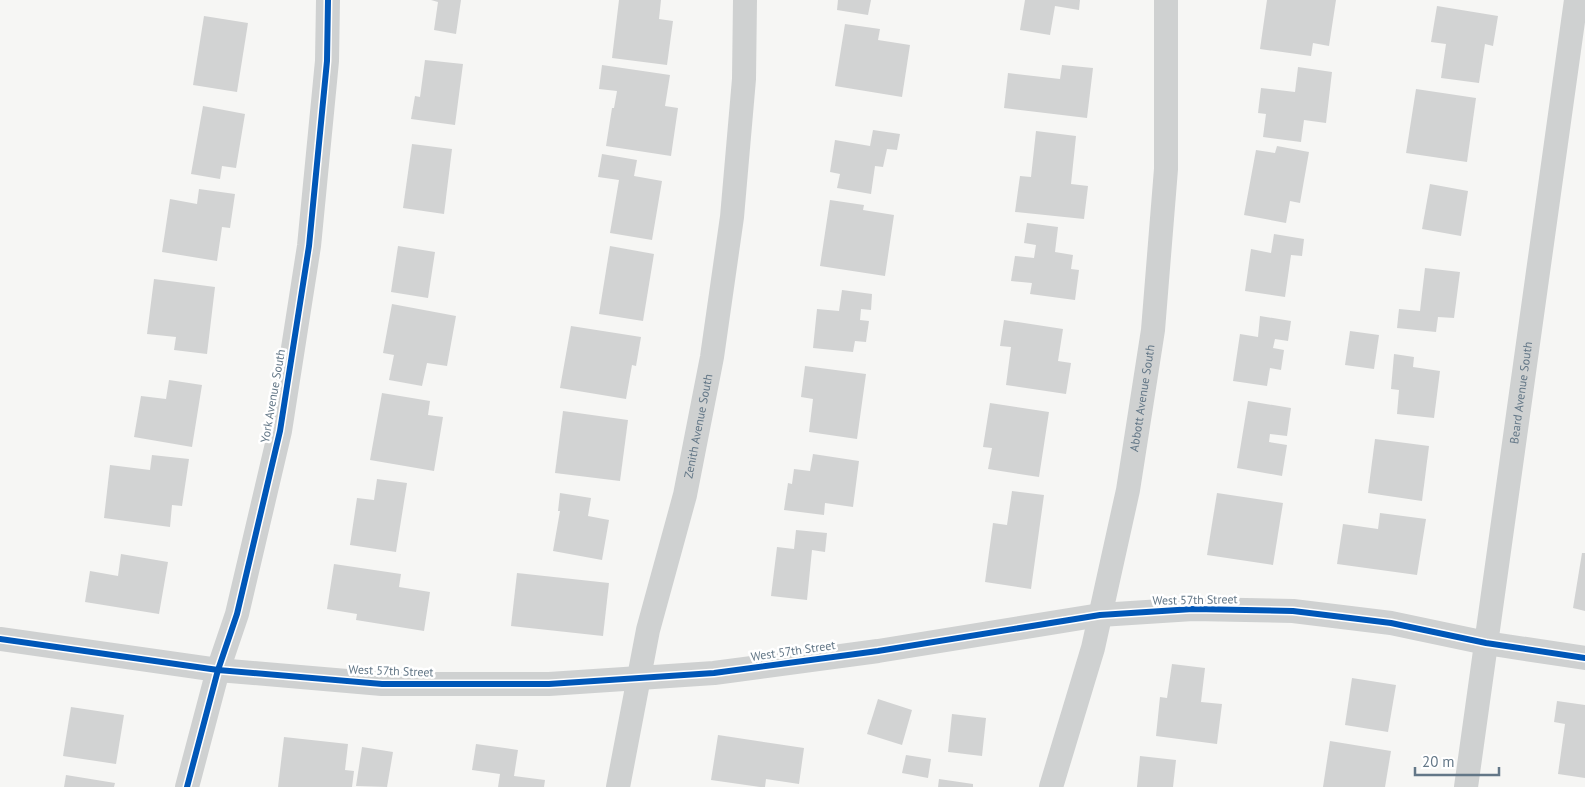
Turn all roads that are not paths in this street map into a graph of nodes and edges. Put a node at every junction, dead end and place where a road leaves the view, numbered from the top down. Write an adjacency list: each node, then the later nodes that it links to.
1 (328, 0): 9 (street, York Avenue South)
2 (745, 0): 10 (street, Zenith Avenue South)
3 (1166, 0): 5 (street, Abbott Avenue South)
4 (1576, 0): 7 (street, Beard Avenue South)
5 (1100, 615): 7 (street, West 57th Street); 10 (street, West 57th Street); 13 (street, Abbott Avenue South)
6 (0, 639): 9 (street, West 57th Street)
7 (1486, 643): 8 (street, West 57th Street); 14 (street, Beard Avenue South)
8 (1585, 658)
9 (218, 670): 10 (street, West 57th Street); 11 (street, York Avenue South)
10 (639, 678): 12 (street, Zenith Avenue South)
11 (187, 787)
12 (618, 787)
13 (1051, 787)
14 (1466, 787)

